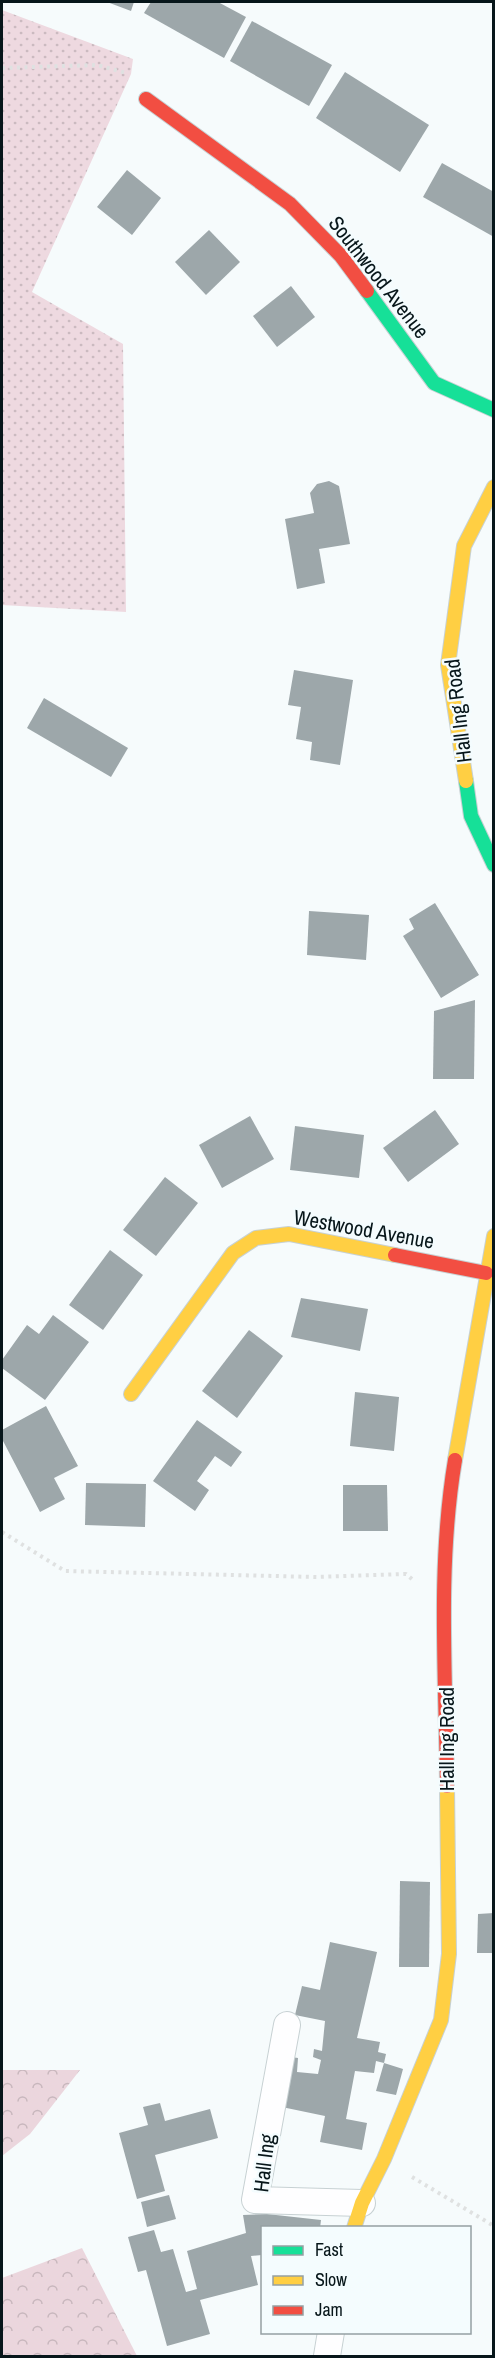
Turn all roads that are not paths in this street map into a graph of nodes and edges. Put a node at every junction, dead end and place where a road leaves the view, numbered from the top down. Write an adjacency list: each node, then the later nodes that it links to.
1 (146, 99): 2 (street, Southwood Avenue)
2 (494, 410)
3 (494, 487): 4 (street, Hall Ing Road)
4 (494, 865)
5 (494, 1236): 6 (street, Hall Ing Road)
6 (486, 1273): 7 (street, Westwood Avenue); 9 (street, Hall Ing Road)
7 (131, 1394)
8 (288, 2025): 9 (street, Hall Ing)
9 (362, 2203): 10 (street, Hall Ing Road)
10 (355, 2226)
11 (331, 2334): 12 (street)
12 (327, 2356)

